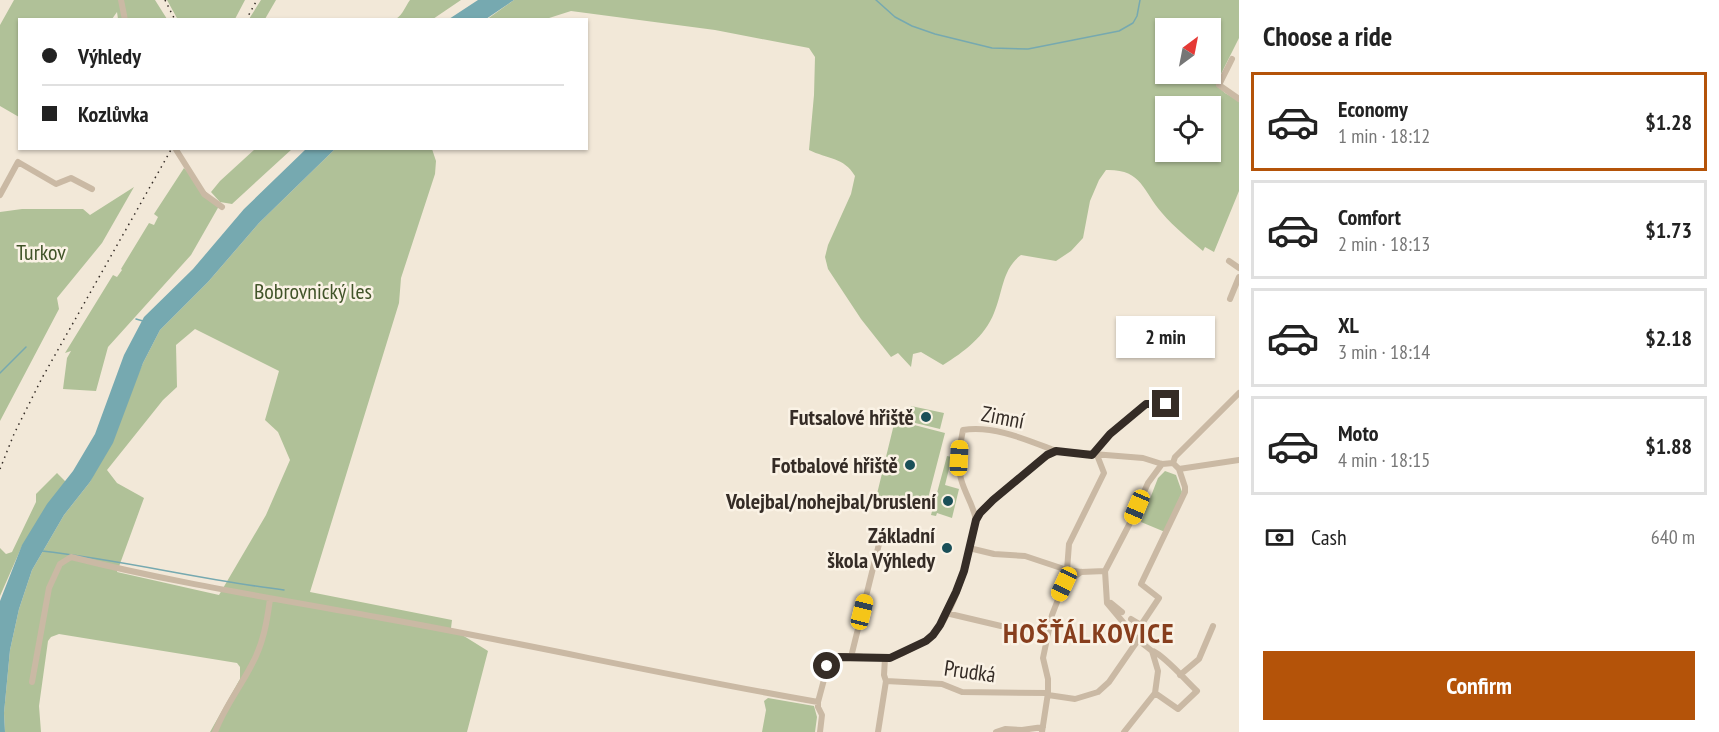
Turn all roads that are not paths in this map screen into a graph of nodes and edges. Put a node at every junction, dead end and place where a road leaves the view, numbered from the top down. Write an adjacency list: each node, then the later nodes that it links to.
1 (121, 0): 2 (street)
2 (125, 18)
3 (1232, 59): 4 (street)
4 (1239, 99)
5 (176, 150): 8 (street)
6 (92, 189): 7 (street)
7 (0, 195)
8 (222, 207)
9 (1229, 261): 10 (street)
10 (1239, 268)
11 (1239, 277): 12 (street)
12 (1230, 299)
13 (1239, 393): 18 (street)
14 (1166, 404): 16 (street)
15 (1056, 451): 16 (street, Zimní); 21 (street); 21 (street, Zimní)
16 (1094, 455): 19 (street, Zimní); 24 (street)
17 (1239, 460): 20 (street)
18 (1173, 463): 19 (street, Zimní); 20 (street)
19 (1162, 464): 25 (street)
20 (1179, 469): 29 (street)
21 (976, 520): 23 (street)
22 (879, 544): 34 (street)
23 (969, 548): 24 (street); 28 (street)
24 (1066, 570): 26 (street)
25 (1105, 571): 26 (street); 32 (street)
26 (1081, 572): 40 (street)
27 (270, 599): 38 (street); 41 (street); 43 (street)
28 (946, 613): 30 (street); 35 (street)
29 (1131, 619)
30 (1001, 626)
31 (1213, 626): 36 (street)
32 (1138, 640): 33 (street); 40 (street, Prudká)
33 (1152, 651): 36 (street); 39 (street)
34 (851, 657): 35 (street); 41 (street)
35 (885, 658): 37 (street)
36 (1180, 675): 39 (street)
37 (886, 681): 40 (street, Prudká); 45 (street)
38 (32, 682)
39 (1155, 693): 47 (street)
40 (1048, 694): 42 (street)
41 (818, 702): 44 (street)
42 (1042, 730): 46 (street)
43 (215, 732)
44 (820, 732)
45 (878, 732)
46 (996, 732)
47 (1124, 732)

